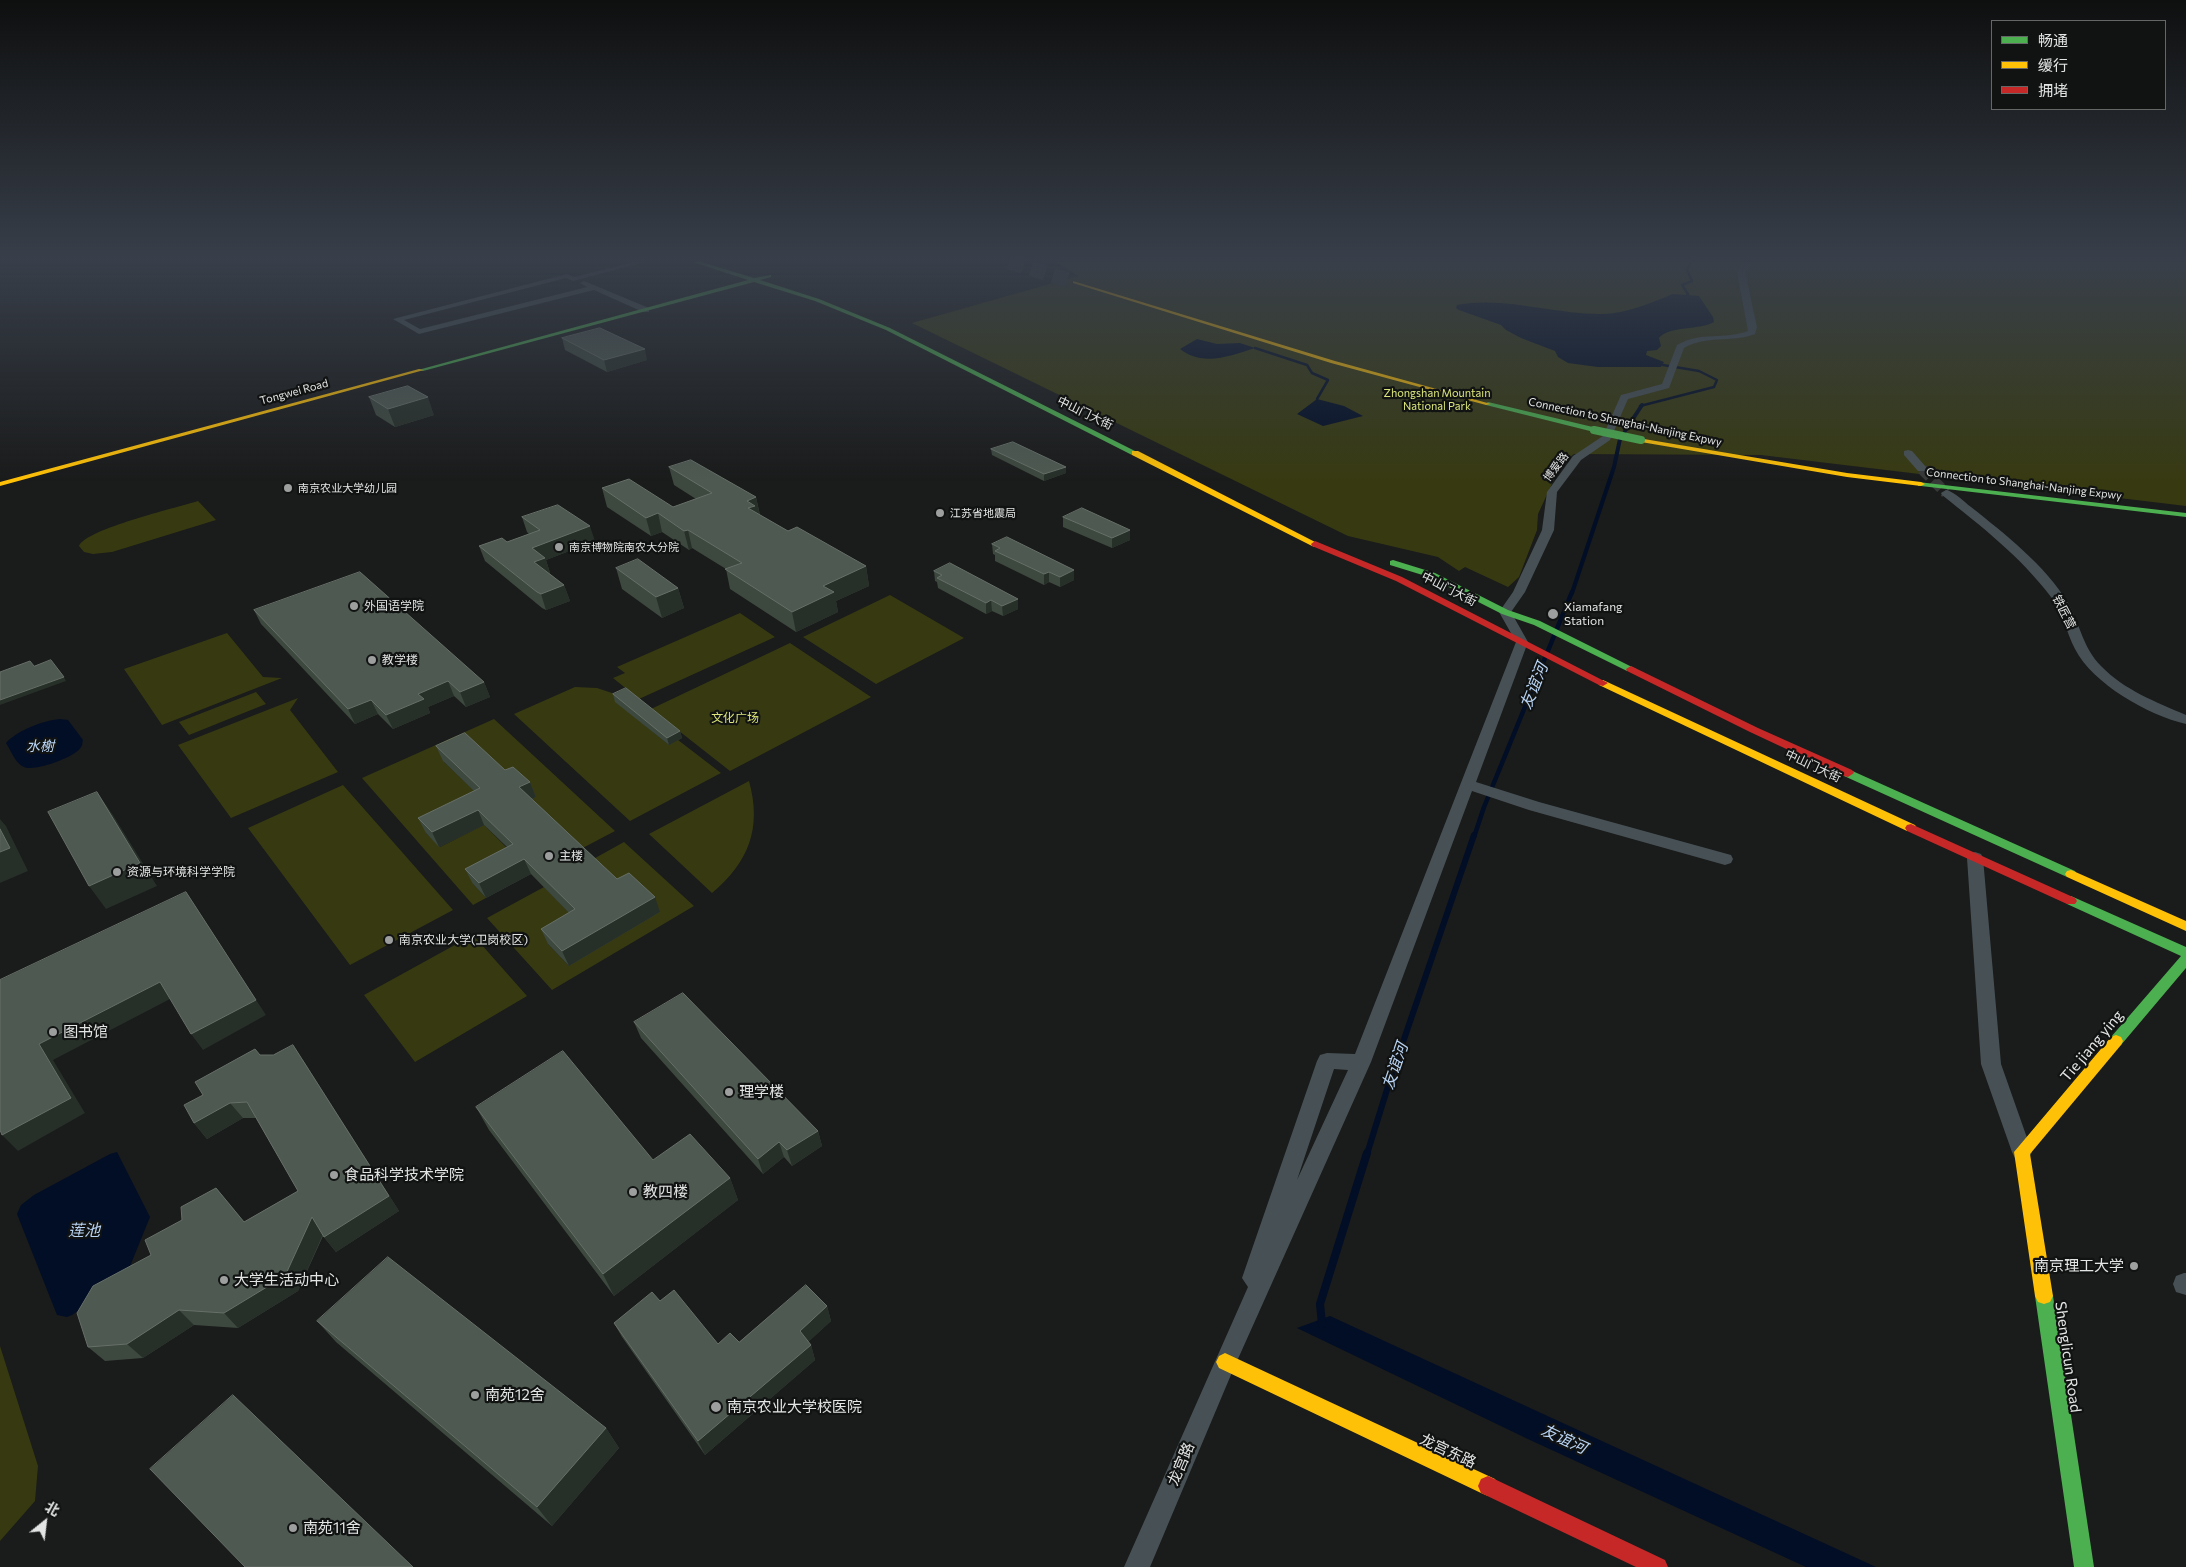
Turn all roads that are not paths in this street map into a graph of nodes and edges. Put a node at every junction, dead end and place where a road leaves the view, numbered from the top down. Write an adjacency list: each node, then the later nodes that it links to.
1 (547, 335): 9 (main road, Tongwei Road)
2 (900, 335): 14 (main road, 中山门大街)
3 (917, 335): 13 (main road, 中山门大街)
4 (1253, 335): 6 (main road, Connection to Shanghai-Nanjing Expwy, bridge)
5 (1741, 335): 13 (street, 博爱路)
6 (1642, 437): 11 (main road, Connection to Shanghai-Nanjing Expwy); 12 (main road, Connection to Shanghai-Nanjing Expwy)
7 (1908, 453): 8 (street)
8 (1922, 470)
9 (0, 484)
10 (1946, 492): 15 (street, 铁匠营)
11 (2186, 507)
12 (2186, 515)
13 (1505, 612): 14 (street); 19 (main road, 中山门大街)
14 (1522, 642): 16 (street); 18 (main road, 中山门大街)
15 (2186, 720)
16 (1473, 786): 17 (street); 22 (street)
17 (1725, 858)
18 (1975, 858): 20 (main road, 中山门大街); 23 (street)
19 (2186, 926)
20 (2186, 953)
21 (2186, 959): 23 (main road, Tie jiang ying)
22 (1361, 1062): 24 (street); 24 (street)
23 (2022, 1152): 27 (main road, Shenglicun Road)
24 (1224, 1362): 25 (street, 龙宫路); 26 (main road, 龙宫东路)
25 (1137, 1567)
26 (1658, 1567)
27 (2084, 1567)

